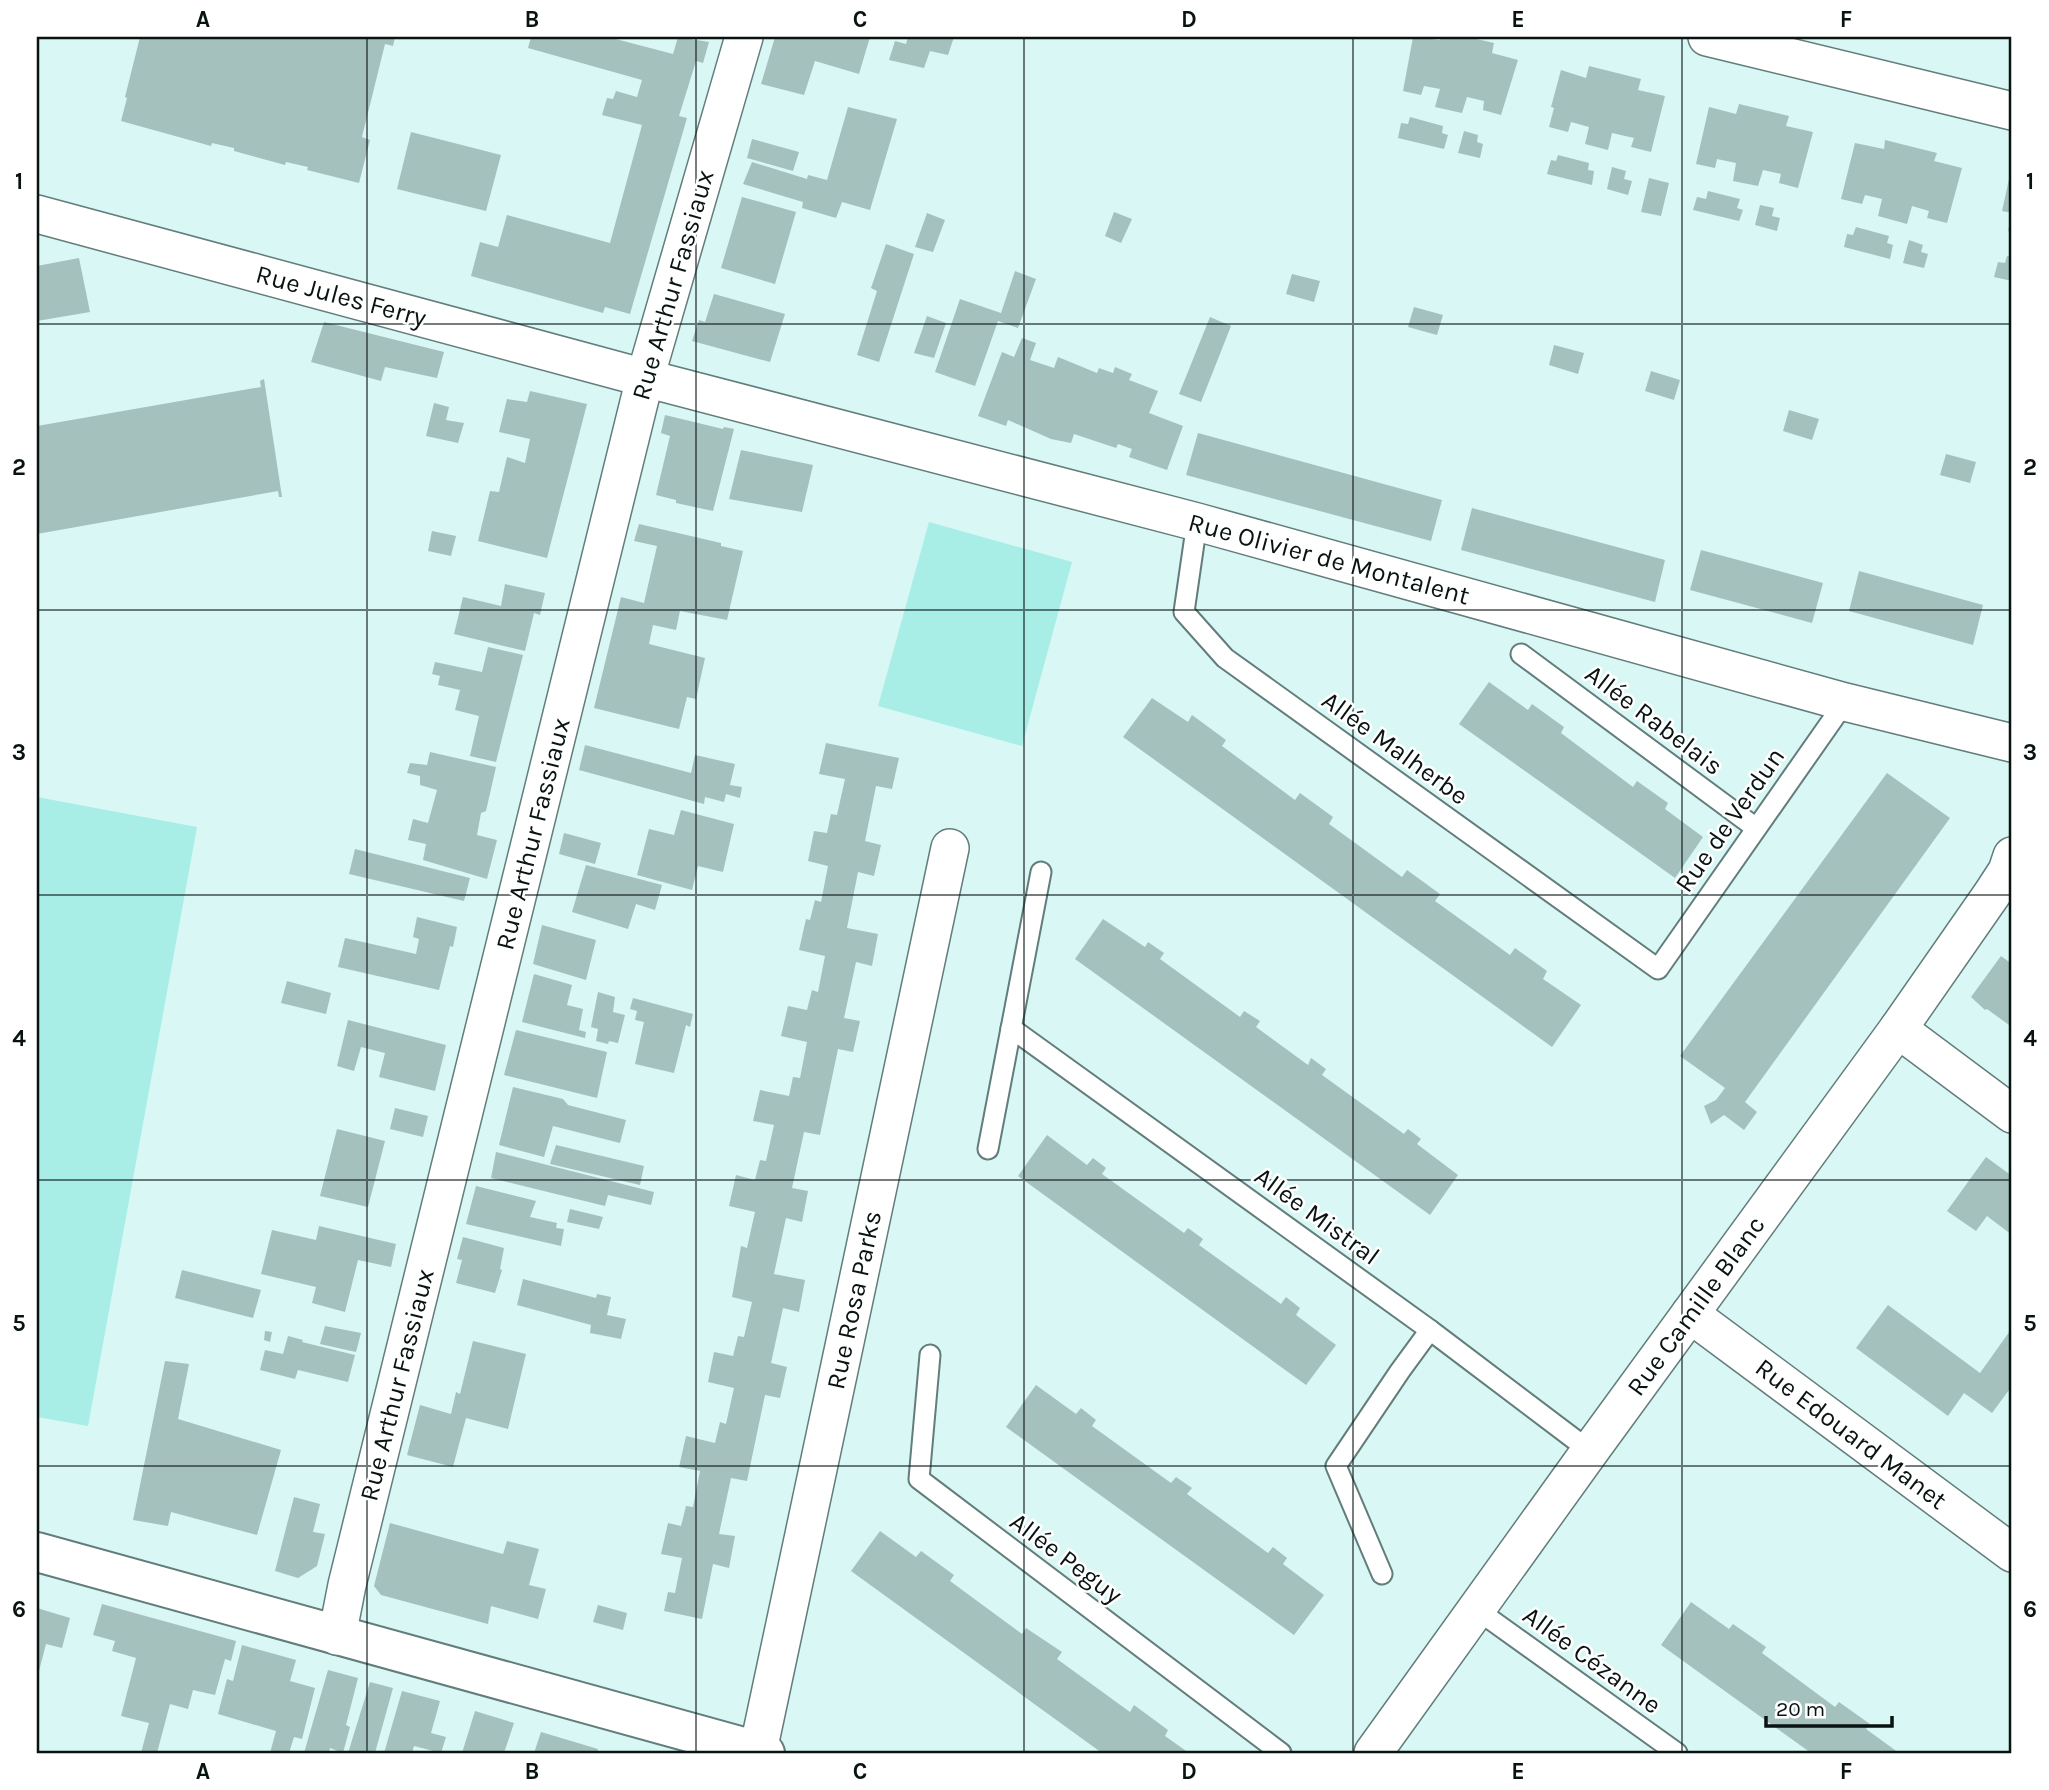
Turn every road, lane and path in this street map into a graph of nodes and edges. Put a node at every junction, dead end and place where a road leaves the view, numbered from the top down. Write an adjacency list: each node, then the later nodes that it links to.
1 (744, 37): 5 (street, Rue Arthur Fassiaux)
2 (1707, 37): 3 (street)
3 (2012, 111)
4 (37, 214): 5 (street, Rue Jules Ferry)
5 (645, 379): 6 (street, Rue Olivier de Montalent); 27 (street, Rue Arthur Fassiaux)
6 (1197, 523): 8 (street, Rue Olivier de Montalent); 14 (lane, Allée Malherbe)
7 (1521, 654): 10 (lane, Allée Rabelais)
8 (1845, 702): 9 (street, Rue Olivier de Montalent); 10 (lane, Rue de Verdun)
9 (2012, 743)
10 (1756, 828): 14 (lane, Rue de Verdun)
11 (950, 848): 28 (street, Rue Rosa Parks)
12 (2012, 856): 16 (street, Rue Camille Blanc)
13 (1041, 872): 15 (lane)
14 (1658, 969)
15 (1012, 1028): 18 (lane); 20 (lane, Allée Mistral)
16 (1898, 1029): 17 (street); 19 (street, Rue Camille Blanc)
17 (2012, 1114)
18 (988, 1149)
19 (1690, 1314): 22 (street, Rue Camille Blanc); 24 (street, Rue Edouard Manet)
20 (1430, 1330): 22 (lane, Allée Mistral); 25 (lane)
21 (930, 1355): 29 (lane, Allée Peguy)
22 (1590, 1451): 26 (street, Rue Camille Blanc)
23 (37, 1552): 27 (street)
24 (2012, 1553)
25 (1382, 1574)
26 (1476, 1609): 30 (street, Rue Camille Blanc); 31 (lane, Allée Cézanne)
27 (337, 1636): 28 (street)
28 (761, 1752)
29 (1281, 1753)
30 (1373, 1753)
31 (1677, 1753)

